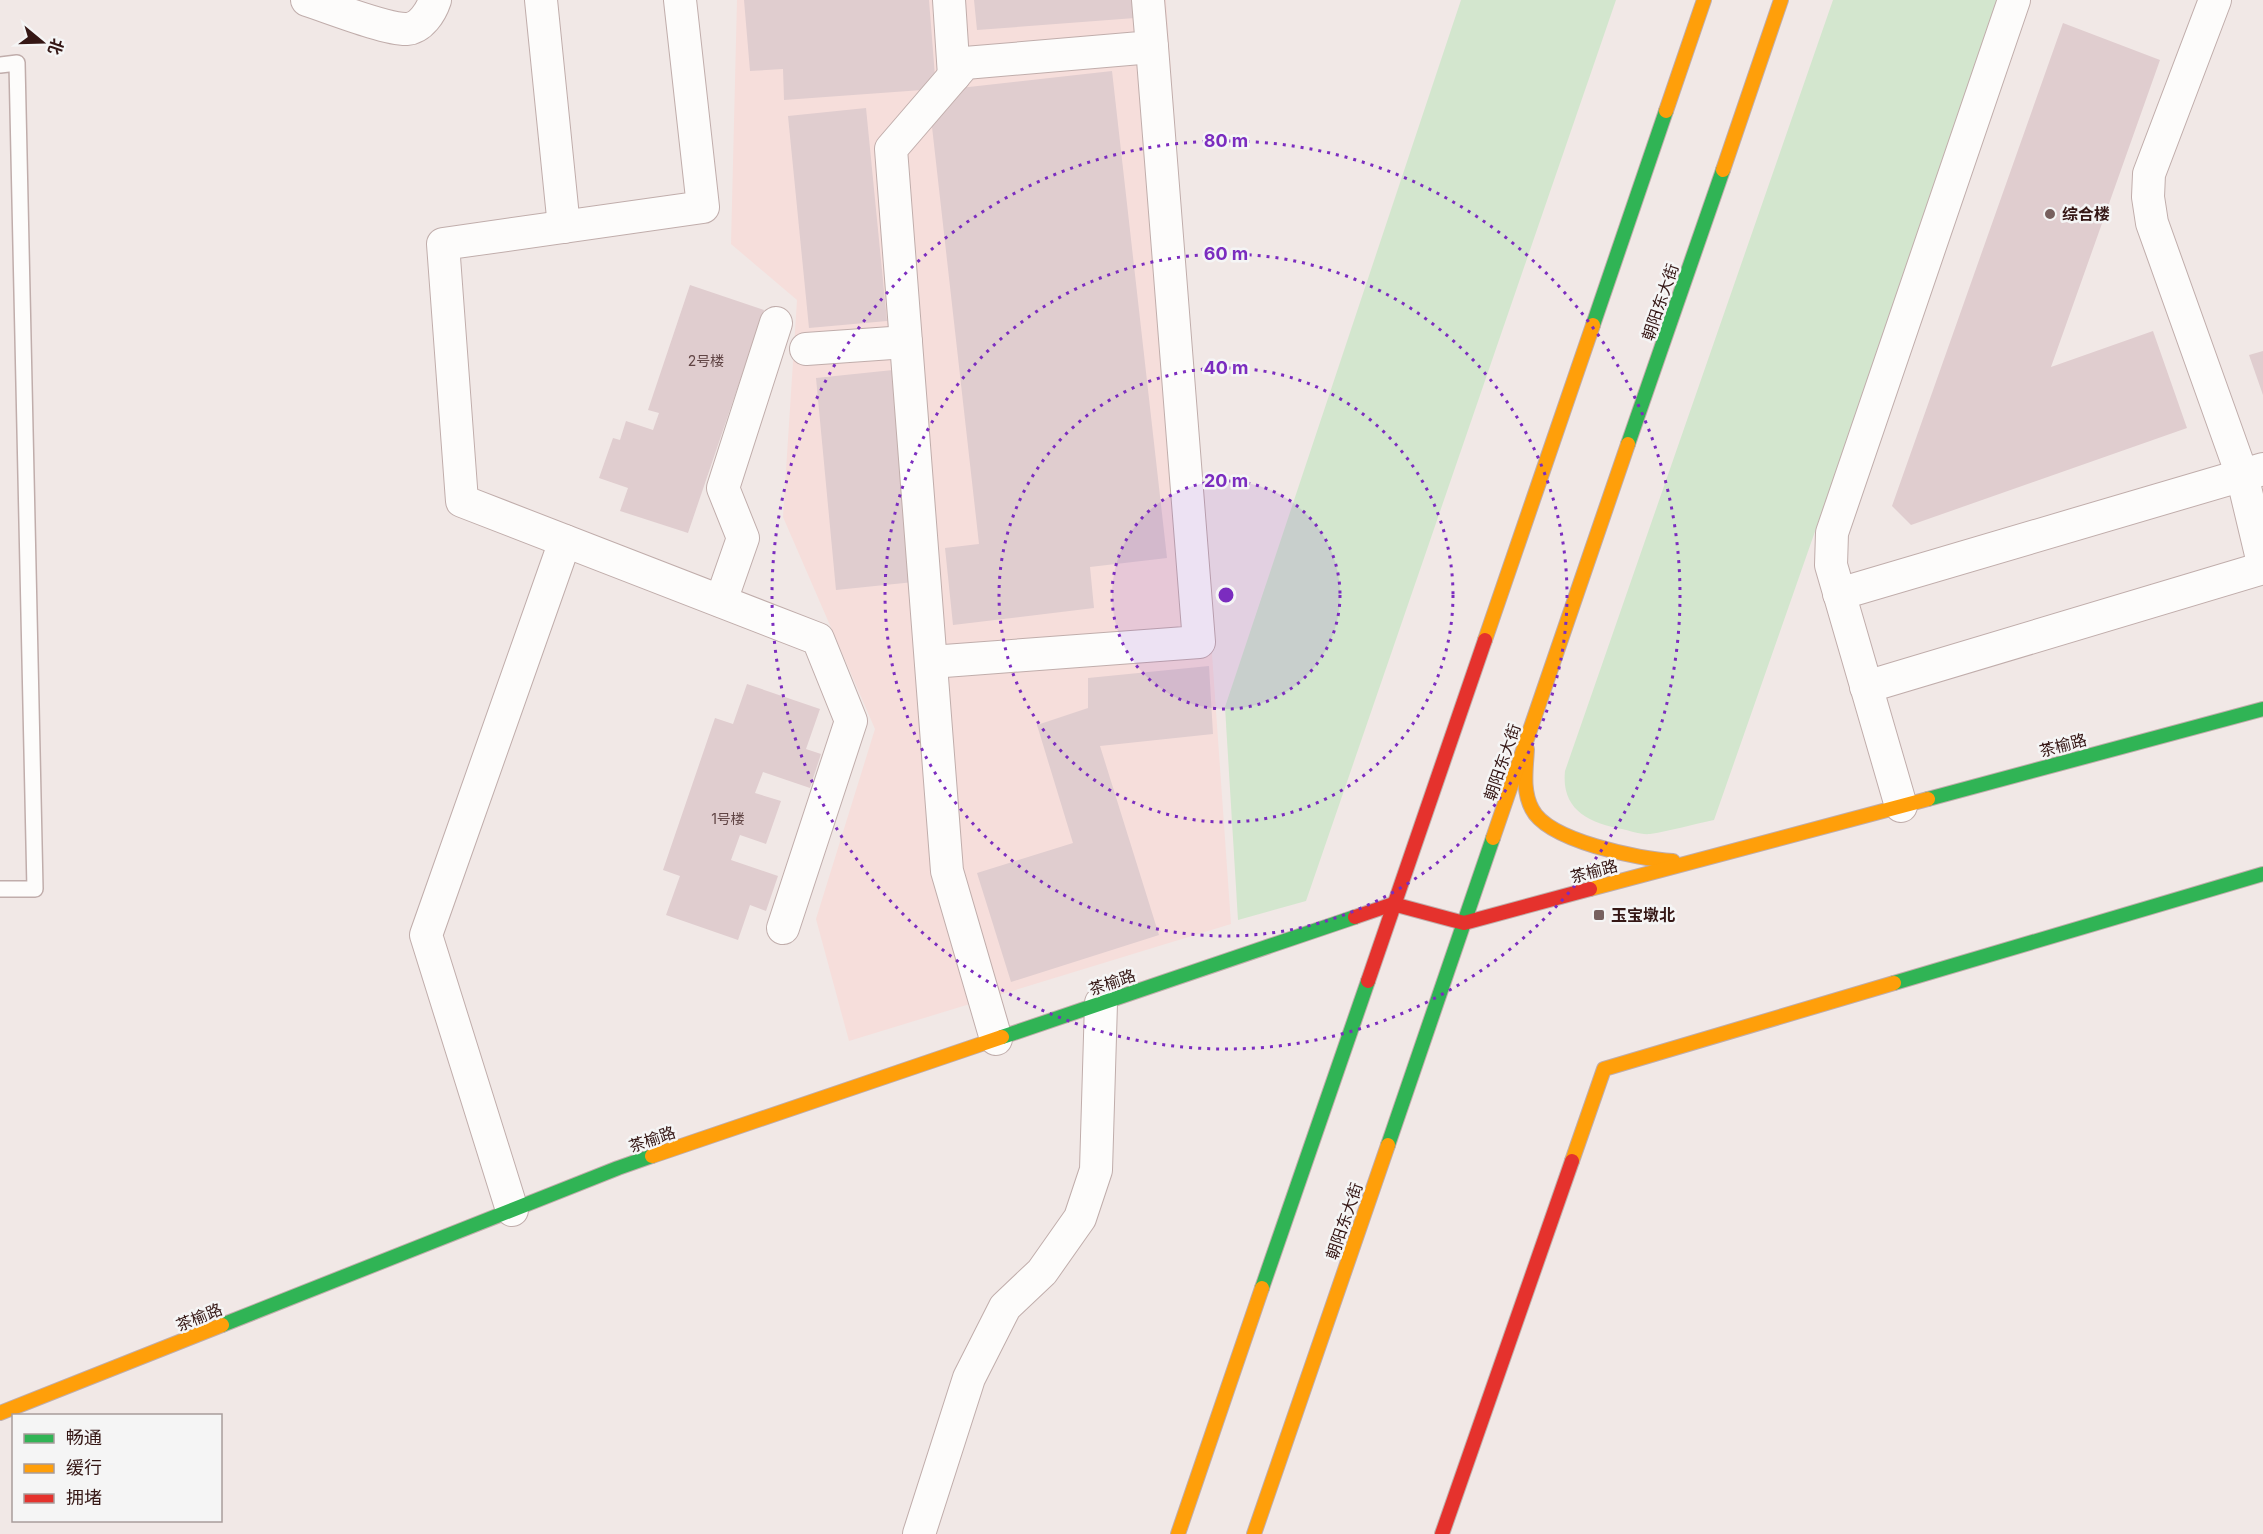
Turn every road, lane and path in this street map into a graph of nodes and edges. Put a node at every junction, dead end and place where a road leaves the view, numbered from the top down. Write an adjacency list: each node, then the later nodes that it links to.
1 (307, 0): 2 (street)
2 (435, 0)
3 (541, 0): 14 (street)
4 (680, 0): 14 (street)
5 (949, 0): 13 (street)
6 (1148, 0): 11 (street)
7 (1704, 0): 32 (street)
8 (1781, 0): 27 (street, 朝阳东大街)
9 (2014, 0): 22 (street)
10 (2215, 0): 18 (street)
11 (1152, 47): 13 (street); 24 (street)
12 (0, 65): 31 (lane)
13 (954, 76): 16 (street)
14 (564, 227): 19 (street)
15 (776, 323): 23 (street)
16 (906, 342): 17 (street); 24 (street)
17 (806, 349)
18 (2252, 472): 20 (street); 22 (street)
19 (565, 541): 23 (street); 37 (street)
20 (2263, 563)
21 (2263, 568): 25 (street)
22 (1839, 594): 25 (street)
23 (721, 601): 34 (street)
24 (931, 662): 36 (street)
25 (1866, 687): 28 (street)
26 (2263, 709): 28 (street, 茶榆路)
27 (1528, 738): 29 (street); 33 (street, 朝阳东大街)
28 (1900, 806): 29 (street, 茶榆路)
29 (1699, 860): 33 (street, 茶榆路)
30 (2263, 874): 42 (street)
31 (0, 889)
32 (1393, 904): 33 (street, 茶榆路); 35 (street, 茶榆路); 40 (street)
33 (1464, 923): 41 (street, 朝阳东大街)
34 (783, 928)
35 (1101, 1003): 36 (street, 茶榆路); 39 (street)
36 (996, 1039): 37 (street, 茶榆路)
37 (512, 1210): 38 (street, 茶榆路)
38 (0, 1413)
39 (919, 1534)
40 (1178, 1534)
41 (1254, 1534)
42 (1442, 1534)

